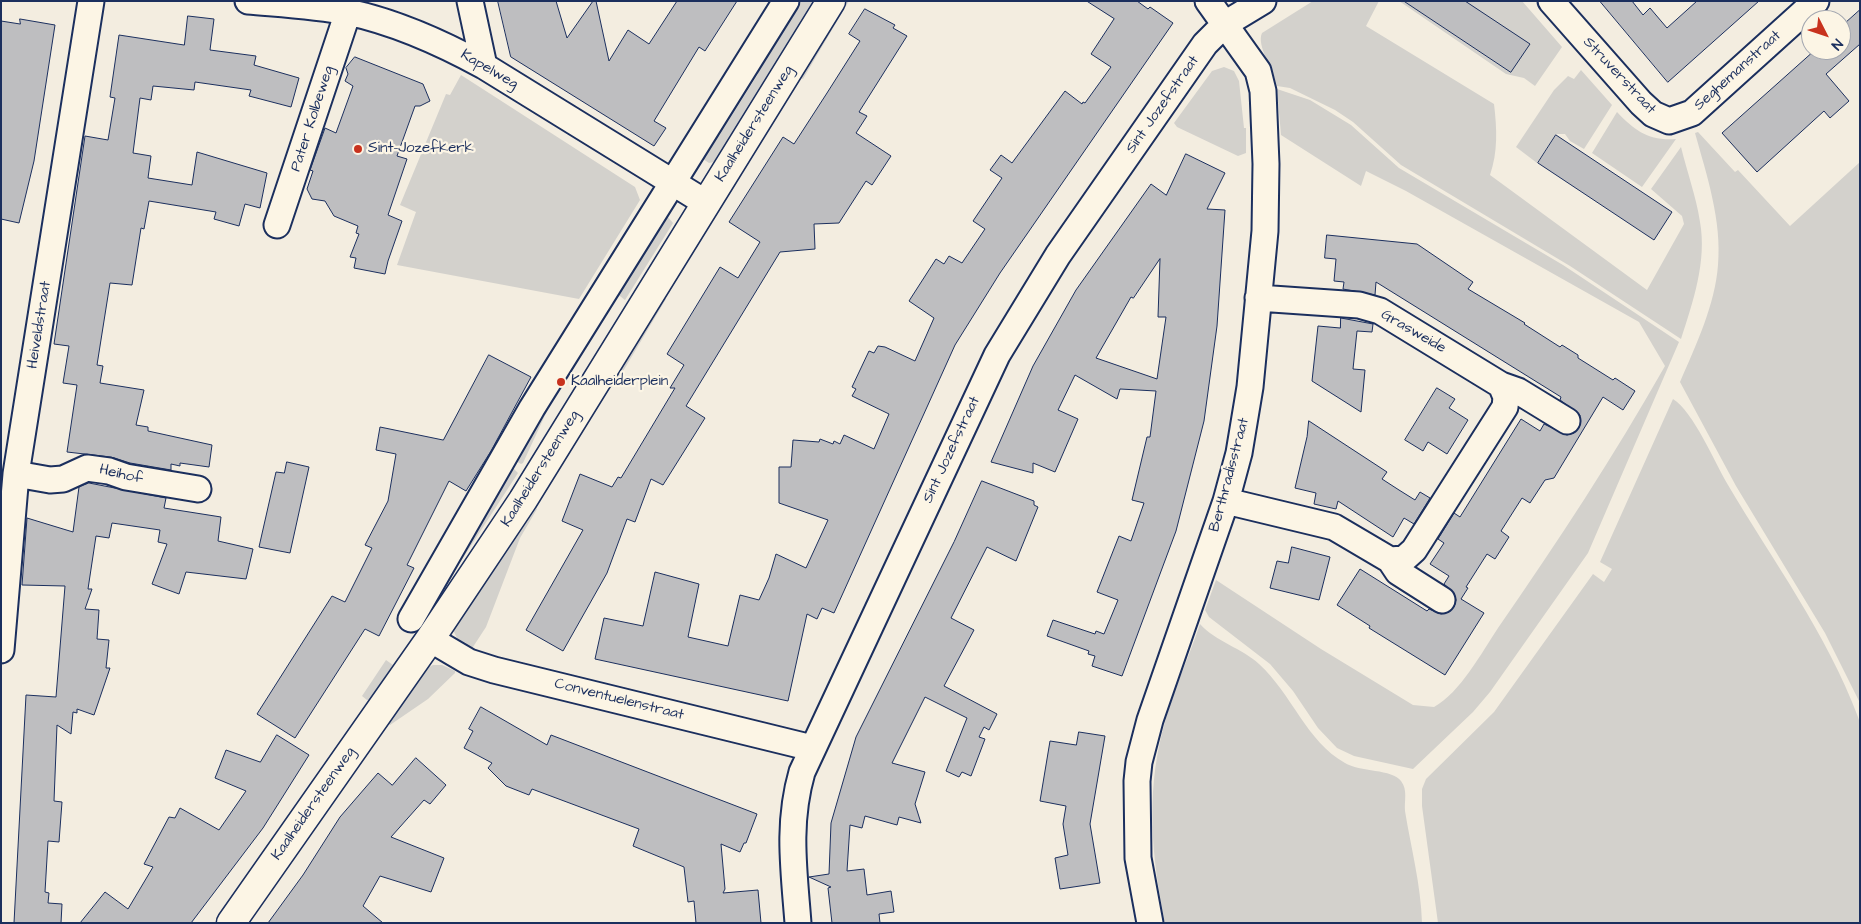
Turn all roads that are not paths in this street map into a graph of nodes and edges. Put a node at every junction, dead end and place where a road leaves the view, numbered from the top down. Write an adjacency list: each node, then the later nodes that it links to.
1 (91, 1): 21 (street, Heiveldstraat)
2 (248, 1): 10 (street, Kapelweg)
3 (470, 1): 13 (street)
4 (786, 1): 15 (street)
5 (831, 1): 16 (street, Kaalheidersteenweg)
6 (1208, 1): 12 (street, Berthradisstraat)
7 (1262, 1): 12 (street, Sint Jozefstraat)
8 (1551, 1): 14 (street, Struverstraat)
9 (1816, 1): 14 (street, Seghemanstraat)
10 (314, 4): 11 (street, Kapelweg)
11 (348, 12): 13 (street, Kapelweg); 17 (street, Pater Kolbeweg)
12 (1225, 24): 18 (street, Berthradisstraat); 29 (street, Sint Jozefstraat)
13 (484, 66): 15 (street, Kapelweg)
14 (1684, 128)
15 (673, 183): 16 (street, Kapelweg); 26 (street)
16 (706, 203): 27 (street, Kaalheidersteenweg)
17 (277, 225)
18 (1258, 298): 19 (street, Grasweide); 23 (street, Berthradisstraat)
19 (1501, 385): 20 (street, Grasweide); 24 (street)
20 (1567, 421)
21 (16, 474): 22 (street, Heihof); 28 (street, Heiveldstraat)
22 (198, 489)
23 (1226, 501): 24 (street); 32 (street, Berthradisstraat)
24 (1390, 560): 25 (street)
25 (1442, 600)
26 (411, 619)
27 (430, 639): 29 (street, Conventuelenstraat); 30 (street, Kaalheidersteenweg)
28 (1, 650)
29 (812, 748): 31 (street, Sint Jozefstraat)
30 (231, 923)
31 (798, 923)
32 (1150, 923)

